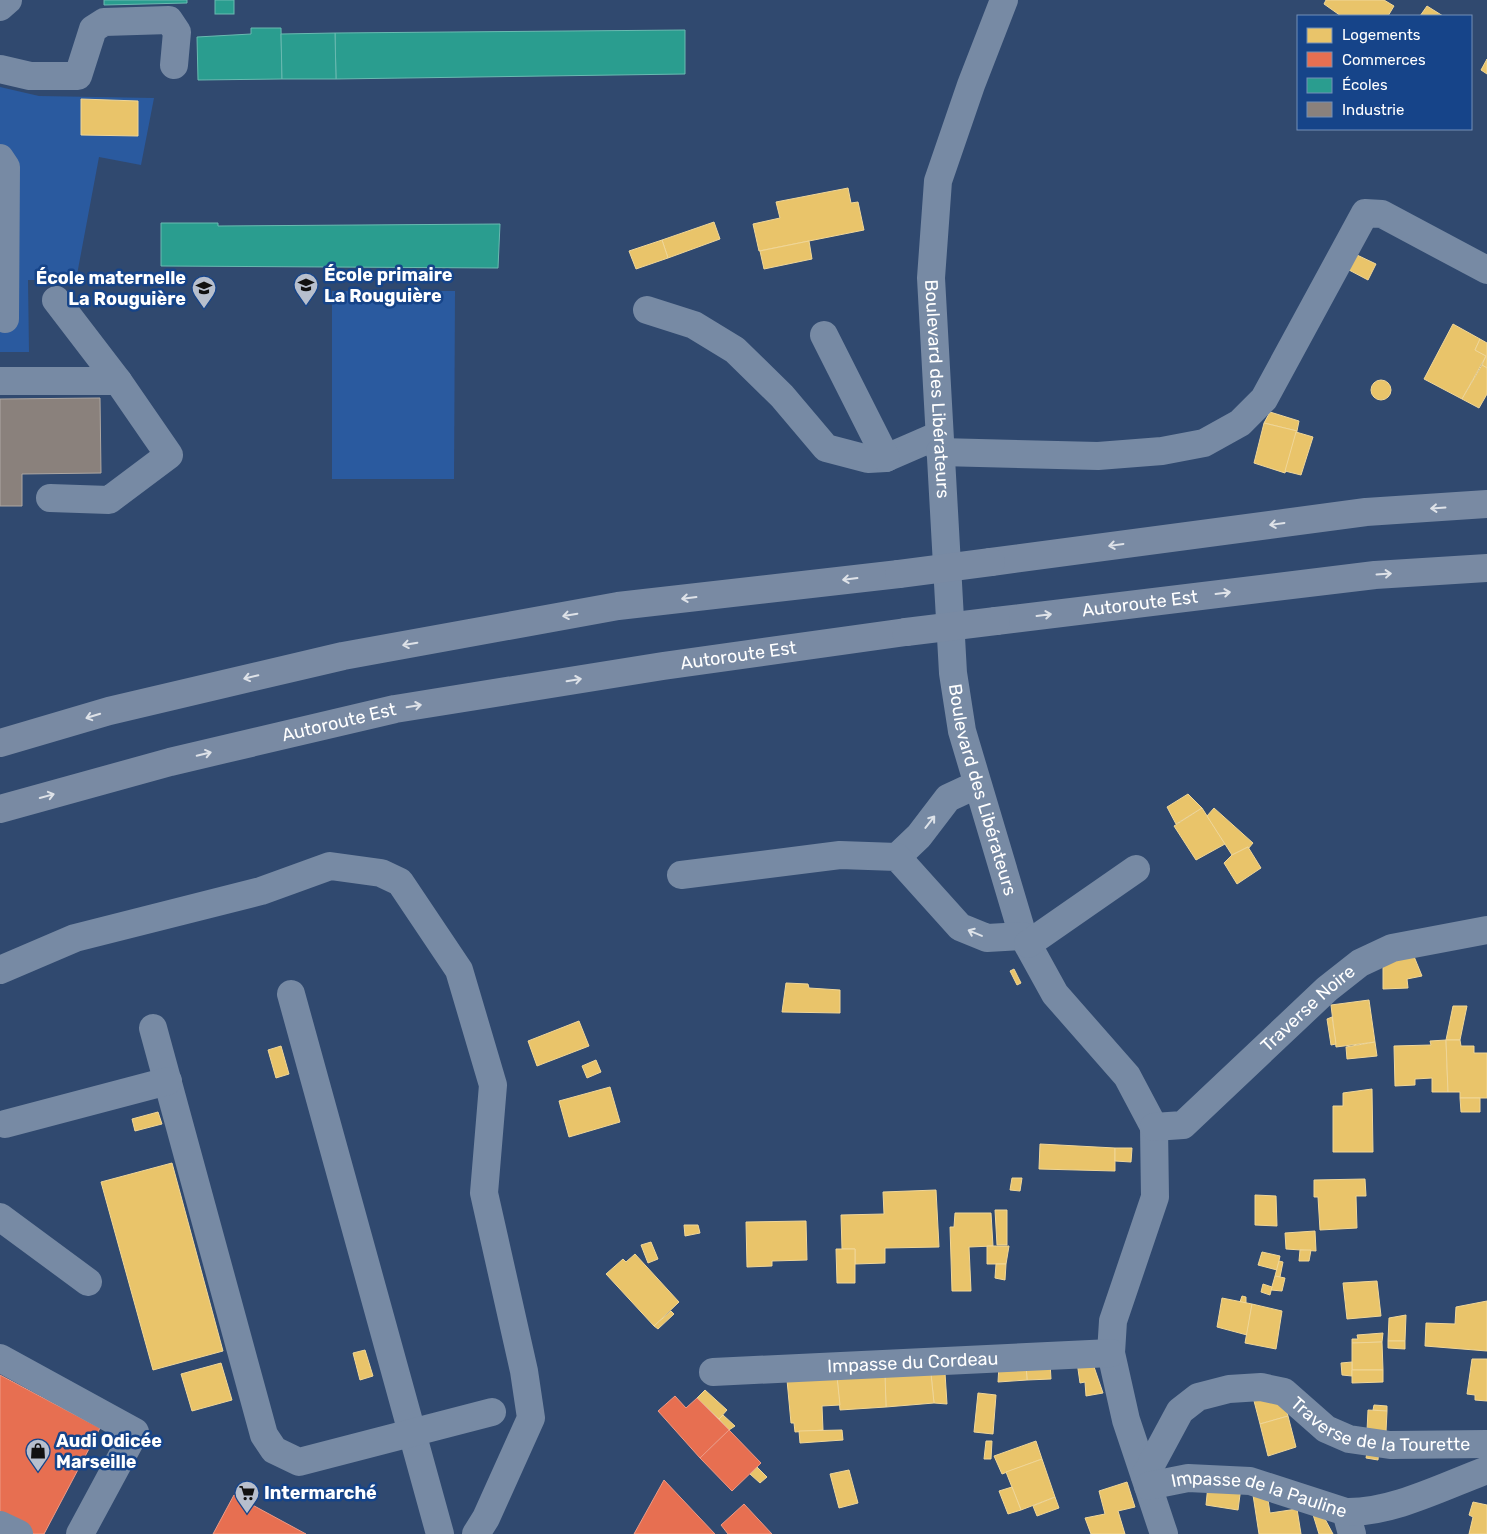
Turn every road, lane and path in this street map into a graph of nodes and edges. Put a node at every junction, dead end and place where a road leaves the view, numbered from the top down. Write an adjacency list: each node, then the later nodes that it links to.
1 (8, 0): 3 (street)
2 (1004, 0): 14 (street, Boulevard des Libérateurs)
3 (0, 7)
4 (174, 65): 5 (street)
5 (0, 69)
6 (0, 158): 10 (street)
7 (1487, 270): 14 (street)
8 (56, 300): 13 (street)
9 (647, 310): 15 (street)
10 (5, 319)
11 (824, 335): 15 (street)
12 (0, 381): 13 (street)
13 (118, 381): 16 (street)
14 (939, 443): 15 (street); 20 (street, Boulevard des Libérateurs)
15 (886, 458)
16 (50, 498)
17 (1487, 504): 19 (highway, one-way to 19, bridge)
18 (1487, 568): 21 (highway, Autoroute Est, one-way to 18, bridge)
19 (0, 743)
20 (976, 785): 22 (street, one-way to 20); 26 (street, Boulevard des Libérateurs)
21 (0, 809)
22 (897, 857): 24 (street); 26 (street, one-way to 22)
23 (1136, 869): 26 (street)
24 (681, 875)
25 (1481, 937): 32 (street, Traverse Noire)
26 (1025, 940): 32 (street, Boulevard des Libérateurs)
27 (0, 970): 48 (street)
28 (292, 994): 39 (street)
29 (153, 1028): 30 (street)
30 (168, 1081): 31 (street); 39 (street)
31 (5, 1124)
32 (1154, 1127): 35 (street, Boulevard des Libérateurs)
33 (0, 1217): 34 (street)
34 (88, 1282)
35 (1111, 1353): 37 (street, Impasse du Cordeau); 42 (street, Boulevard des Libérateurs)
36 (0, 1358): 46 (street)
37 (713, 1372)
38 (492, 1412): 39 (street)
39 (412, 1433): 47 (street)
40 (1487, 1444): 42 (street, Traverse de la Tourette)
41 (1487, 1470): 43 (street)
42 (1147, 1481): 43 (street, Impasse de la Pauline); 49 (street, Boulevard des Libérateurs)
43 (1349, 1523)
44 (0, 1525): 45 (street)
45 (19, 1534)
46 (80, 1534)
47 (440, 1534)
48 (476, 1534)
49 (1164, 1534)

